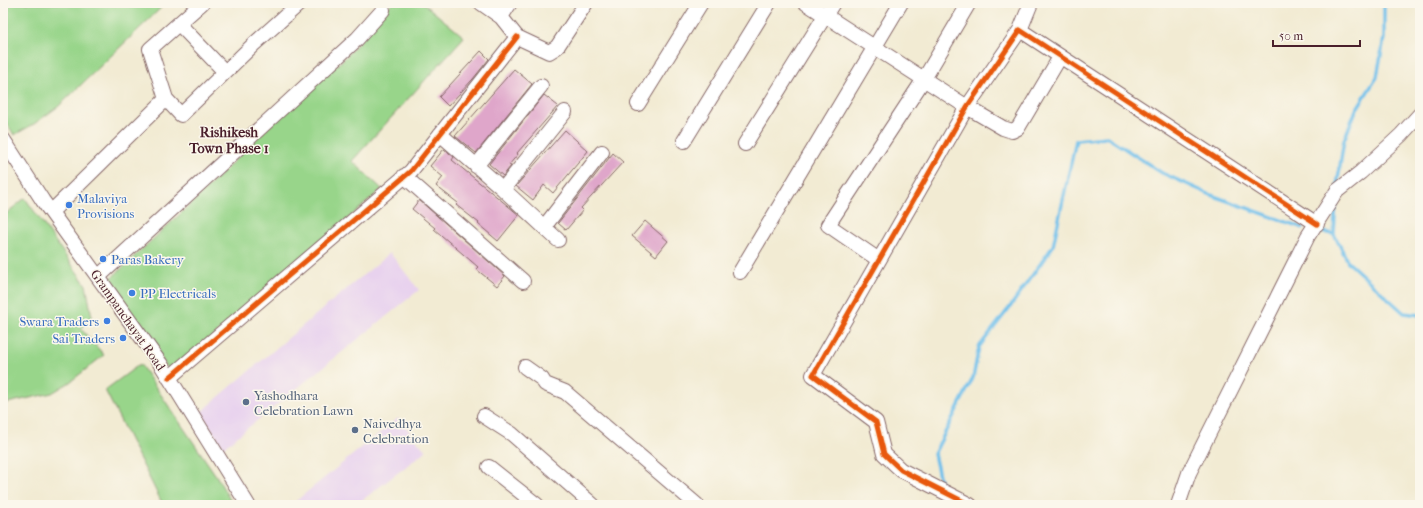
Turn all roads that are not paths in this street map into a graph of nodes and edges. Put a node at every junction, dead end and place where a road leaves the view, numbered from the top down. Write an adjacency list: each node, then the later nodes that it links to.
1 (202, 3): 16 (street)
2 (300, 3): 21 (street)
3 (481, 3): 15 (street)
4 (510, 3): 15 (street)
5 (586, 3): 18 (street)
6 (701, 3): 25 (street)
7 (769, 3): 31 (street)
8 (806, 3): 14 (street)
9 (833, 3): 14 (street)
10 (901, 3): 19 (street)
11 (969, 3): 22 (street)
12 (1031, 3): 17 (street)
13 (383, 10): 43 (street)
14 (826, 16): 19 (street); 32 (street)
15 (501, 17): 18 (street)
16 (180, 24): 21 (street); 24 (street)
17 (1020, 30): 20 (street); 26 (street)
18 (518, 37): 29 (street)
19 (874, 47): 22 (street); 42 (street)
20 (1060, 56): 26 (street); 38 (street)
21 (225, 72): 24 (street)
22 (924, 79): 26 (street); 41 (street)
23 (541, 86): 34 (street)
24 (166, 99): 37 (street)
25 (638, 104)
26 (967, 107): 41 (street)
27 (564, 112): 36 (street)
28 (1420, 114): 38 (street)
29 (440, 134): 34 (street); 35 (street)
30 (3, 139): 37 (street, Grampanchayat Road)
31 (684, 141)
32 (745, 144)
33 (602, 152): 39 (street)
34 (476, 166): 36 (street)
35 (404, 176): 44 (street); 46 (street)
36 (503, 189): 39 (street)
37 (50, 212): 43 (street, Grampanchayat Road)
38 (1317, 224): 54 (street)
39 (544, 227): 40 (street)
40 (558, 240)
41 (879, 260): 53 (street)
42 (740, 272)
43 (98, 277): 46 (street, Grampanchayat Road)
44 (523, 281)
45 (526, 367): 52 (street)
46 (170, 378): 49 (street, Grampanchayat Road)
47 (484, 416): 51 (street)
48 (489, 467): 50 (street)
49 (248, 505)
50 (537, 505)
51 (593, 505)
52 (697, 505)
53 (970, 505)
54 (1178, 505)

